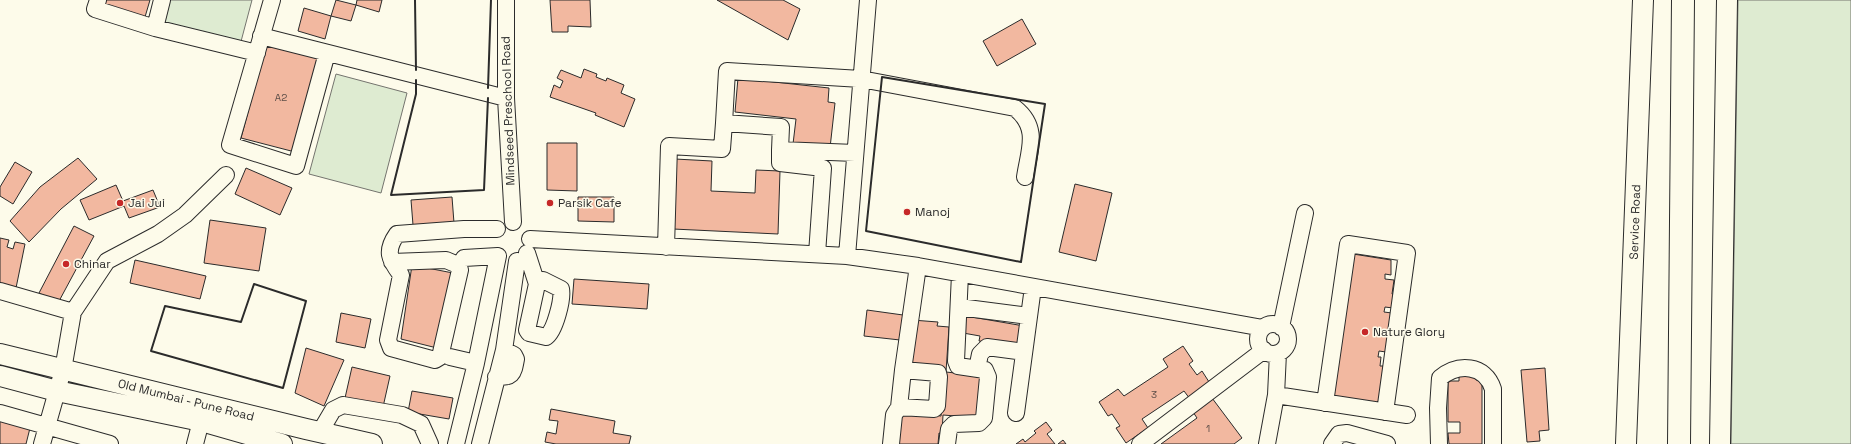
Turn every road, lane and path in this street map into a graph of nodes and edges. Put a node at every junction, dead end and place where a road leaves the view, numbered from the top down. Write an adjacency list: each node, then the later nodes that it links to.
1 (98, 0): 9 (street)
2 (162, 0): 9 (street)
3 (272, 0): 10 (street)
4 (506, 0): 14 (street, Mindseed Preschool Road)
5 (868, 0): 13 (street)
6 (1643, 0): 76 (main road, Service Road)
7 (1683, 0): 77 (highway)
8 (1727, 0): 78 (main road)
9 (154, 28): 11 (street)
10 (261, 36): 11 (street); 12 (street)
11 (257, 53): 12 (street)
12 (327, 53): 14 (street)
13 (861, 79): 15 (street); 17 (street); 19 (street)
14 (506, 98): 21 (street, Mindseed Preschool Road)
15 (724, 123): 16 (street); 23 (street)
16 (780, 150): 17 (street); 25 (street)
17 (855, 153): 27 (street)
18 (226, 175): 36 (street)
19 (1025, 177)
20 (1305, 213): 38 (street)
21 (513, 222): 22 (street); 24 (street)
22 (497, 229): 26 (street); 29 (street)
23 (666, 246): 24 (street); 25 (street)
24 (524, 251): 26 (street); 32 (street); 67 (street)
25 (817, 254): 27 (street)
26 (498, 256): 28 (street); 44 (street)
27 (847, 256): 30 (street)
28 (464, 258)
29 (392, 262): 29 (street)
30 (918, 266): 31 (street); 47 (street)
31 (960, 274): 33 (street); 35 (street)
32 (537, 284)
33 (1033, 287): 37 (street); 39 (street)
34 (0, 291): 36 (street)
35 (959, 307): 37 (street); 45 (street)
36 (73, 312): 46 (street)
37 (1029, 316): 40 (street)
38 (1281, 327): 39 (street); 41 (street)
39 (1263, 328): 41 (street)
40 (1024, 352): 45 (street); 55 (street)
41 (1271, 352): 50 (street); 70 (street)
42 (0, 354): 46 (main road, Old Mumbai - Pune Road)
43 (449, 361): 44 (street)
44 (475, 367): 66 (street)
45 (977, 369): 69 (street)
46 (63, 370): 49 (street); 59 (main road, Old Mumbai - Pune Road)
47 (903, 370): 52 (street); 52 (street)
48 (0, 376): 49 (main road, Old Mumbai - Pune Road)
49 (56, 391): 57 (main road, Old Mumbai - Pune Road); 58 (street)
50 (1276, 395): 51 (street); 71 (street)
51 (1325, 403): 53 (street); 53 (street)
52 (899, 407): 68 (street)
53 (1385, 412): 56 (street)
54 (0, 413): 58 (street)
55 (1016, 414)
56 (1407, 415)
57 (201, 421): 62 (street); 63 (main road, Old Mumbai - Pune Road)
58 (47, 426): 60 (street); 61 (street)
59 (320, 432): 64 (main road, Old Mumbai - Pune Road); 65 (street)
60 (42, 444)
61 (110, 444)
62 (195, 444)
63 (282, 444)
64 (372, 444)
65 (430, 444)
66 (456, 444)
67 (480, 444)
68 (891, 444)
69 (947, 444)
70 (1140, 444)
71 (1267, 444)
72 (1332, 444): 73 (street)
73 (1387, 444)
74 (1439, 444): 75 (street)
75 (1493, 444)
76 (1626, 444)
77 (1679, 444)
78 (1720, 444)

